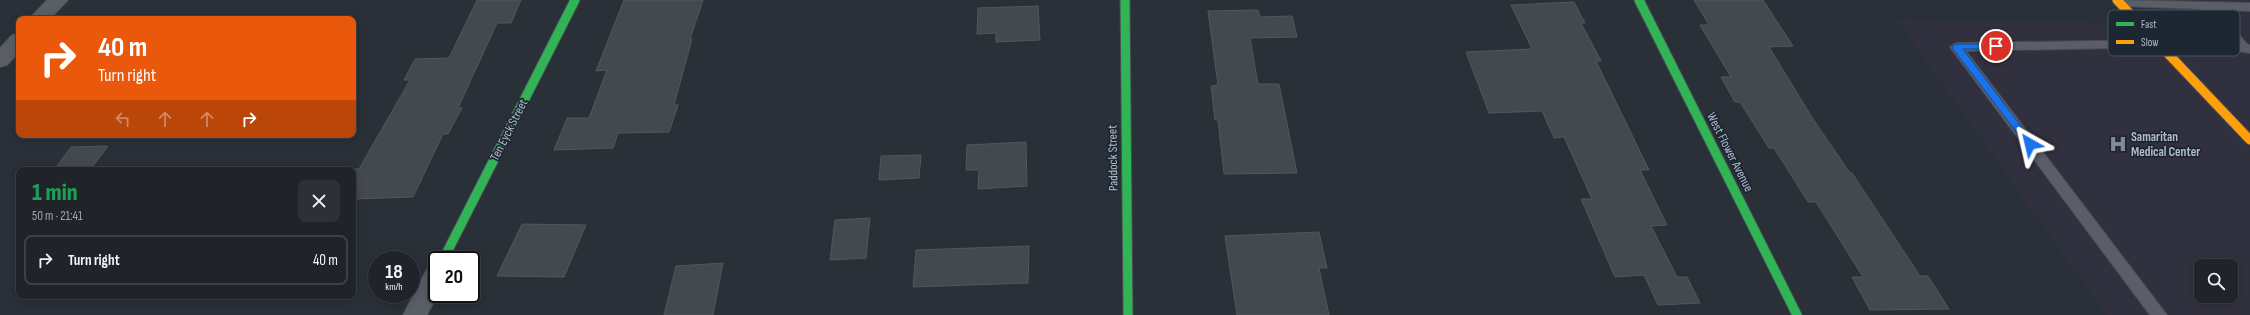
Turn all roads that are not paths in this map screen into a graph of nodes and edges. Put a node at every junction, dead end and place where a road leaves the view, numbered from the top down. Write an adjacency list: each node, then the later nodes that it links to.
1 (58, 0): 10 (street)
2 (575, 0): 20 (street, Ten Eyck Street)
3 (1124, 0): 23 (street, Paddock Street)
4 (1639, 0): 24 (street, West Flower Avenue)
5 (2118, 1): 6 (lane); 8 (street)
6 (2205, 5): 7 (lane); 9 (lane)
7 (2250, 7)
8 (2127, 10)
9 (2209, 10)
10 (42, 16)
11 (16, 40): 12 (street)
12 (0, 41)
13 (16, 43): 18 (street)
14 (2108, 45): 25 (lane)
15 (2240, 45): 16 (lane)
16 (2250, 48)
17 (2170, 56): 19 (street)
18 (0, 60)
19 (2250, 140)
20 (448, 251)
21 (428, 290): 22 (street)
22 (415, 315)
23 (1128, 315)
24 (1797, 315)
25 (2159, 315)

